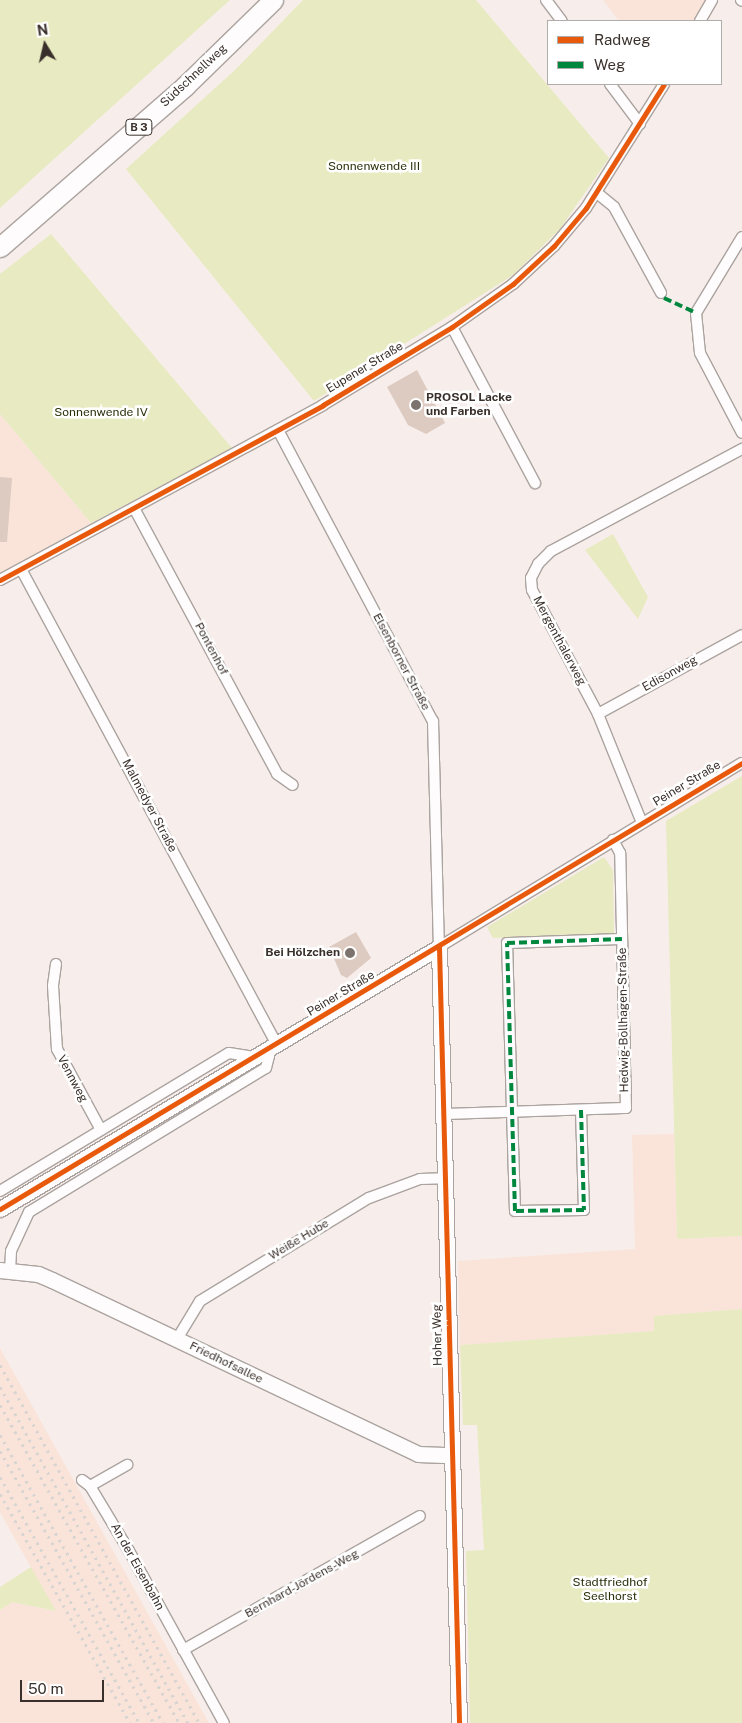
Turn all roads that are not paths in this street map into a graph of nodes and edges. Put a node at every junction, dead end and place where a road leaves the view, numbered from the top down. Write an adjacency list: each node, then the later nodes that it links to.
1 (258, 0): 11 (highway, Südschnellweg / B 3)
2 (273, 0): 13 (highway, Südschnellweg / B 3)
3 (546, 0): 5 (street)
4 (712, 0): 6 (street)
5 (561, 20)
6 (701, 20)
7 (611, 85): 9 (street)
8 (663, 85): 9 (street, Eupener Straße)
9 (640, 124): 10 (street, Eupener Straße)
10 (597, 193): 14 (street); 15 (street, Eupener Straße)
11 (0, 232)
12 (742, 237): 17 (street)
13 (0, 247)
14 (661, 293)
15 (452, 327): 16 (street, Eupener Straße); 19 (street)
16 (278, 430): 20 (street, Eupener Straße); 30 (street, Elsenborner Straße)
17 (742, 433)
18 (742, 448): 24 (street, Mergenthalerweg)
19 (535, 484)
20 (134, 508): 21 (street, Eupener Straße); 26 (street, Pontenhof)
21 (21, 569): 22 (street, Eupener Straße); 32 (street, Malmedyer Straße)
22 (0, 580)
23 (742, 635): 24 (street, Edisonweg)
24 (598, 714): 27 (street, Mergenthalerweg)
25 (742, 763): 27 (street, Peiner Straße)
26 (293, 785)
27 (642, 823): 28 (street, Peiner Straße)
28 (613, 840): 29 (street, Hedwig-Bollhagen-Straße); 30 (street, Peiner Straße)
29 (622, 939): 33 (street, Hedwig-Bollhagen-Straße); 34 (street)
30 (439, 947): 32 (street, Peiner Straße); 35 (street, Hoher Weg)
31 (56, 964): 36 (street, Vennweg)
32 (265, 1050): 36 (street); 39 (street, Peiner Straße); 40 (street)
33 (581, 1110): 34 (street, Hedwig-Bollhagen-Straße); 34 (street)
34 (512, 1112): 35 (street, Hedwig-Bollhagen-Straße)
35 (443, 1114): 37 (street, Hoher Weg)
36 (101, 1130): 38 (street)
37 (444, 1178): 41 (street, Weiße Hube); 42 (street, Hoher Weg)
38 (0, 1192)
39 (0, 1209)
40 (5, 1271): 41 (street, Friedhofsallee)
41 (177, 1339): 42 (street, Friedhofsallee)
42 (451, 1455): 47 (street, Hoher Weg)
43 (127, 1465): 45 (street, An der Eisenbahn)
44 (420, 1516): 45 (street, Bernhard-Jördens-Weg)
45 (183, 1650): 46 (street)
46 (224, 1723)
47 (459, 1723)

